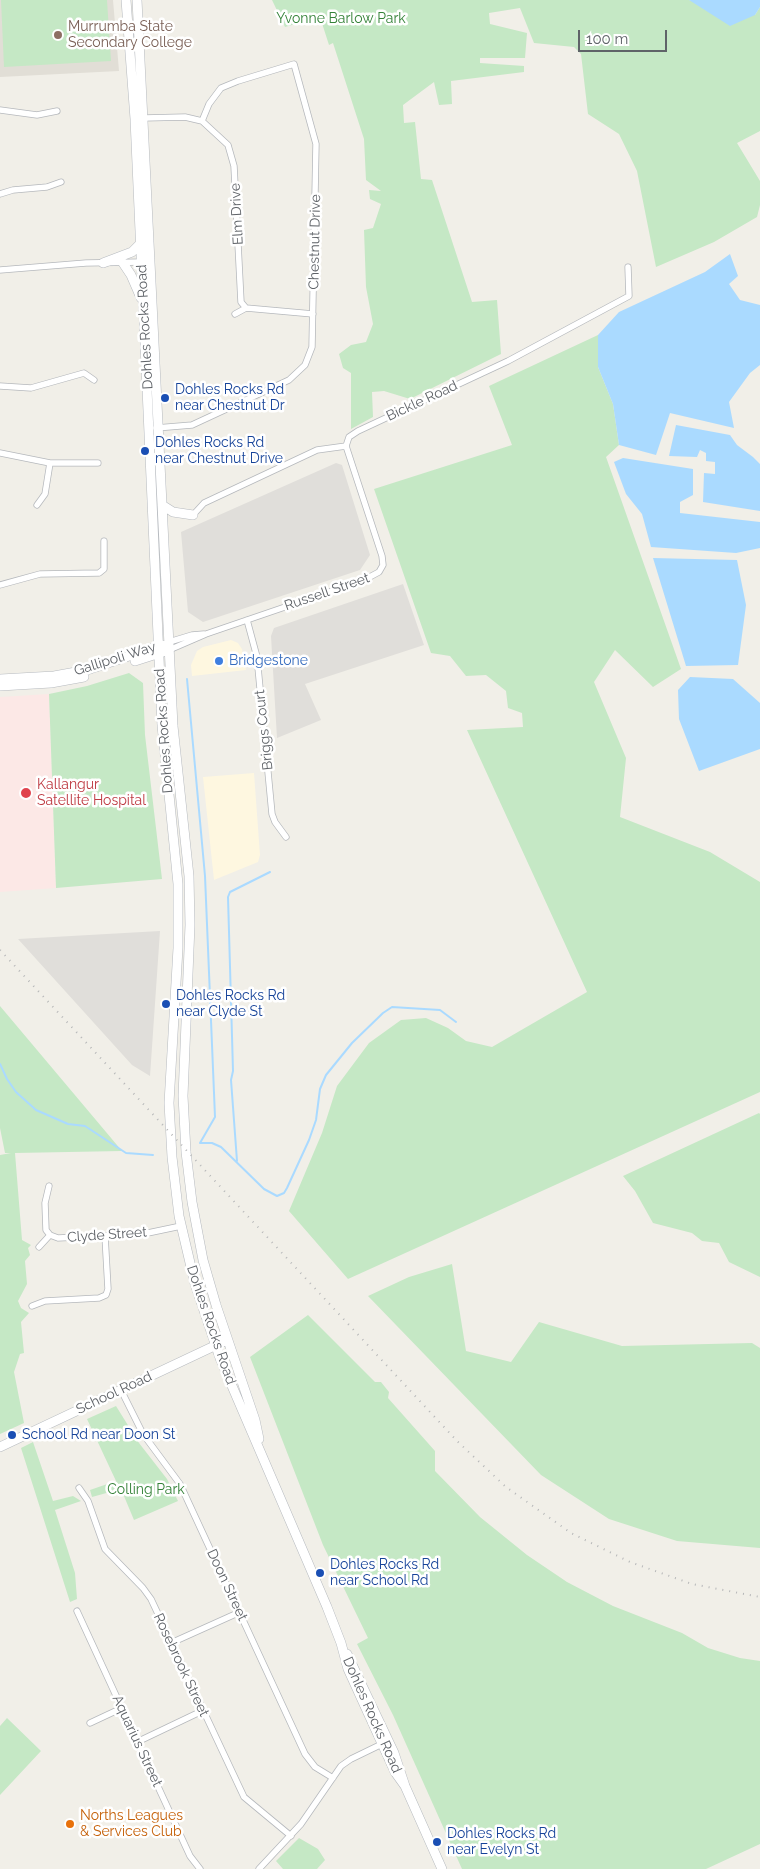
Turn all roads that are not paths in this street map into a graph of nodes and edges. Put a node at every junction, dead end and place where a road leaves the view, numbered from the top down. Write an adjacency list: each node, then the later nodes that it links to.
1 (126, 0): 9 (main road, Dohles Rocks Road)
2 (137, 0): 5 (main road, Dohles Rocks Road)
3 (0, 110): 4 (street)
4 (57, 111)
5 (144, 118): 6 (street); 10 (main road, Dohles Rocks Road)
6 (202, 121): 16 (street, Elm Drive); 18 (street, Chestnut Drive)
7 (60, 182): 8 (street)
8 (0, 194)
9 (141, 244): 10 (main road, Dohles Rocks Road); 11 (main road)
10 (146, 262): 12 (street); 15 (main road, Dohles Rocks Road); 21 (main road, Dohles Rocks Road)
11 (103, 263): 12 (street); 14 (street)
12 (123, 263): 15 (main road)
13 (628, 267): 22 (street, Bickle Road)
14 (0, 270)
15 (144, 308): 21 (main road, Dohles Rocks Road)
16 (246, 308): 17 (street); 18 (street)
17 (235, 314)
18 (313, 314): 21 (street, Chestnut Drive)
19 (94, 380): 20 (street)
20 (0, 386)
21 (154, 428): 27 (main road, Dohles Rocks Road); 33 (main road, Dohles Rocks Road)
22 (346, 446): 28 (street); 31 (street, Russell Street)
23 (0, 453): 24 (street)
24 (50, 463): 25 (street); 26 (street)
25 (98, 463)
26 (37, 505)
27 (162, 505): 28 (main road); 32 (main road, Dohles Rocks Road)
28 (193, 515)
29 (104, 541): 30 (street)
30 (0, 585)
31 (247, 620): 32 (street, Russell Street); 36 (street, Briggs Court)
32 (169, 646): 33 (main road, Gallipoli Way); 43 (main road, Dohles Rocks Road)
33 (158, 650): 34 (main road, Gallipoli Way); 35 (main road, Gallipoli Way); 38 (main road, Dohles Rocks Road)
34 (0, 679)
35 (0, 686)
36 (286, 837)
37 (49, 1186): 39 (street)
38 (181, 1226): 40 (street, Clyde Street); 44 (main road, Dohles Rocks Road)
39 (50, 1235): 40 (street, Clyde Street); 41 (street, Clyde Street)
40 (105, 1236): 42 (street)
41 (39, 1247)
42 (32, 1306)
43 (227, 1340): 44 (main road, School Road); 47 (main road, Dohles Rocks Road)
44 (215, 1346): 45 (main road, School Road); 47 (main road, Dohles Rocks Road)
45 (121, 1390): 46 (main road, School Road); 50 (street, Doon Street)
46 (0, 1447)
47 (260, 1447): 56 (main road, Dohles Rocks Road)
48 (79, 1488): 51 (street, Rosebrook Street)
49 (76, 1611): 52 (street, Aquarius Street)
50 (240, 1612): 51 (street); 57 (street, Doon Street)
51 (171, 1643): 53 (street, Rosebrook Street)
52 (122, 1708): 54 (street); 55 (street, Aquarius Street)
53 (202, 1711): 55 (street); 58 (street, Rosebrook Street)
54 (90, 1723)
55 (137, 1742): 59 (street, Aquarius Street)
56 (385, 1742): 57 (street); 61 (main road, Dohles Rocks Road)
57 (333, 1778): 58 (street)
58 (291, 1836): 60 (street)
59 (200, 1869)
60 (259, 1869)
61 (442, 1869)

